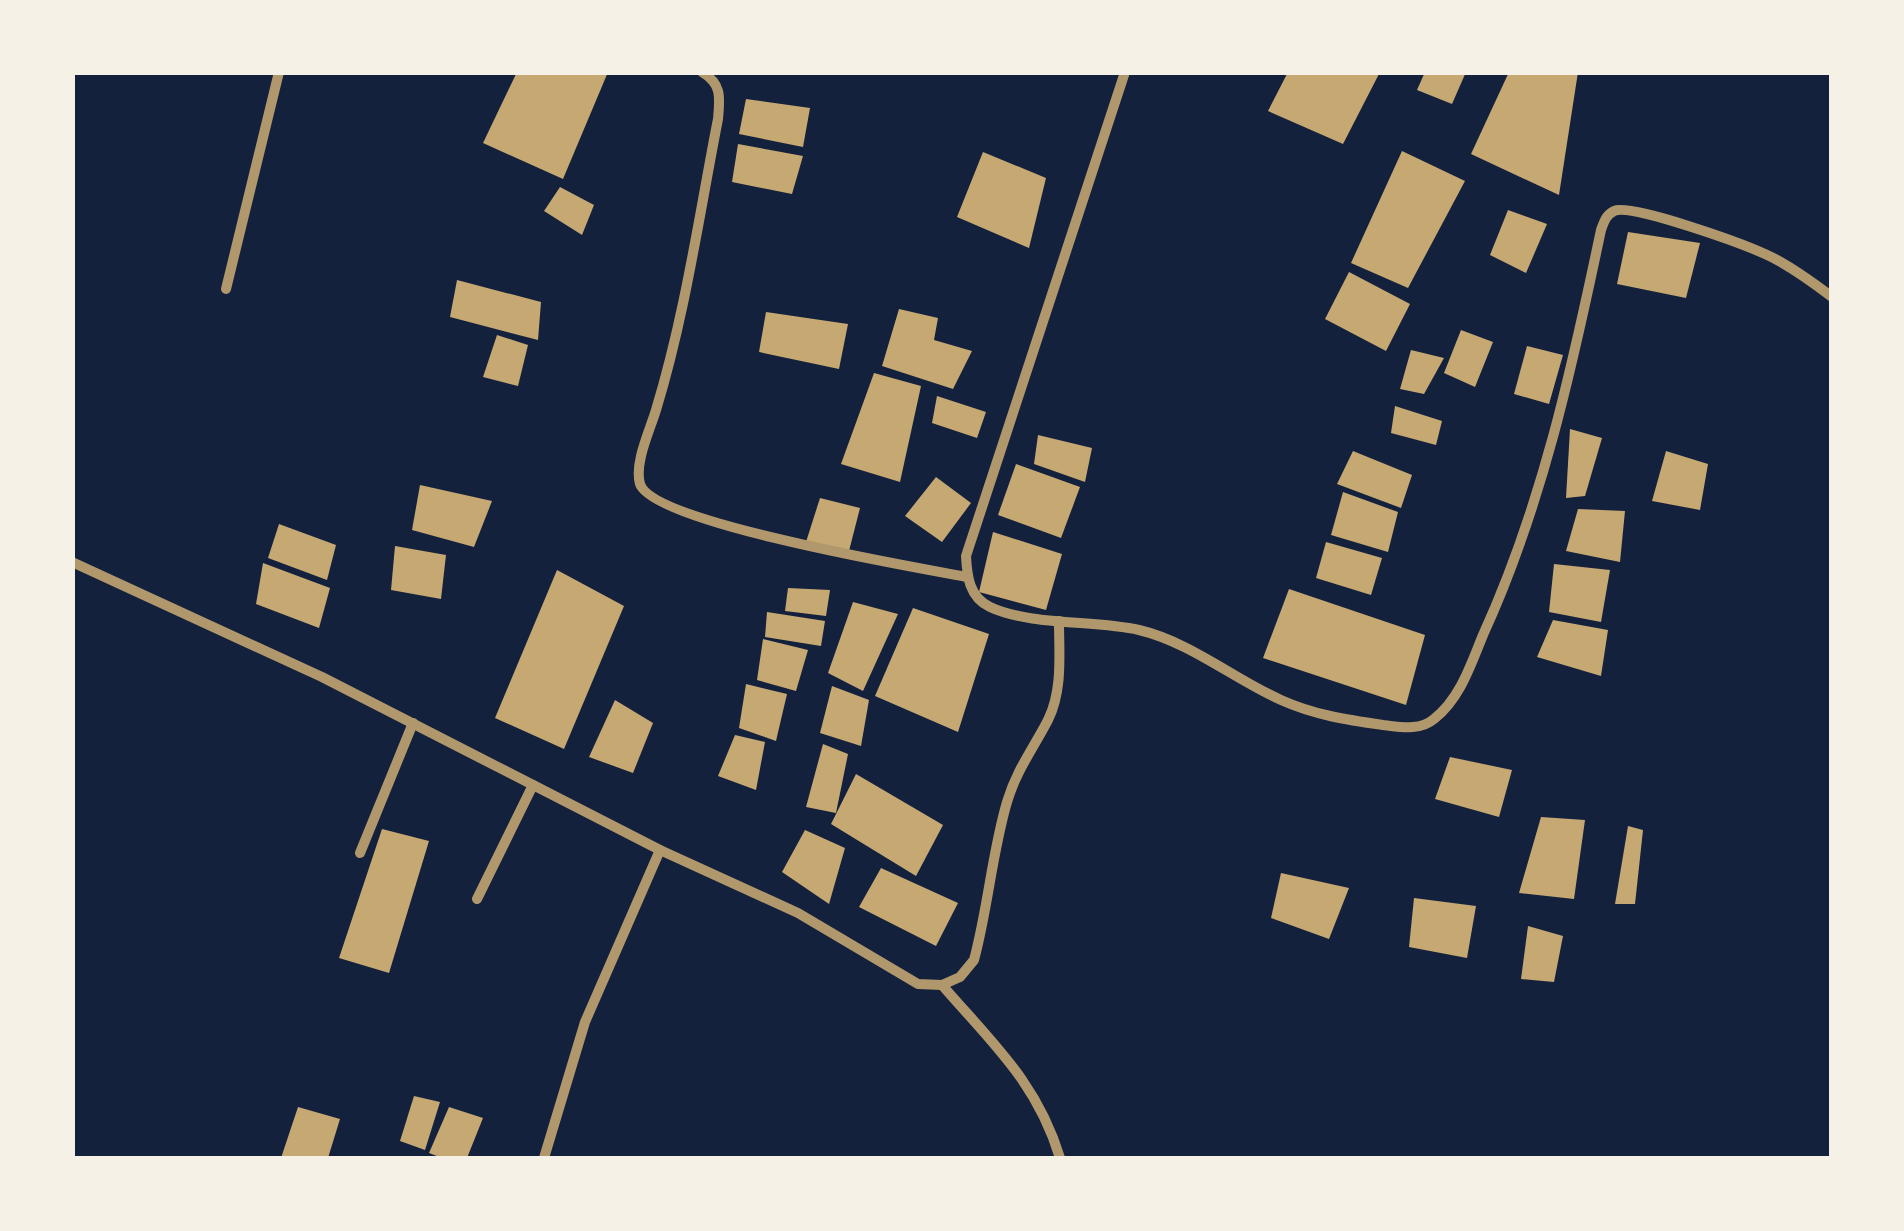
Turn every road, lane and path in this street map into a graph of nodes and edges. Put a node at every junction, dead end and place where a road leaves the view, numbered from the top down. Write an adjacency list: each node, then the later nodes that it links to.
1 (279, 72): 4 (street)
2 (702, 72): 7 (street)
3 (1125, 72): 7 (street)
4 (226, 288)
5 (1832, 296): 8 (street)
6 (72, 562): 9 (street)
7 (967, 577): 8 (street)
8 (1059, 621): 14 (street)
9 (412, 723): 10 (street); 12 (street)
10 (533, 785): 11 (street); 13 (street)
11 (660, 850): 14 (street); 15 (street)
12 (360, 854)
13 (477, 899)
14 (942, 985): 16 (street)
15 (544, 1158)
16 (1060, 1158)

